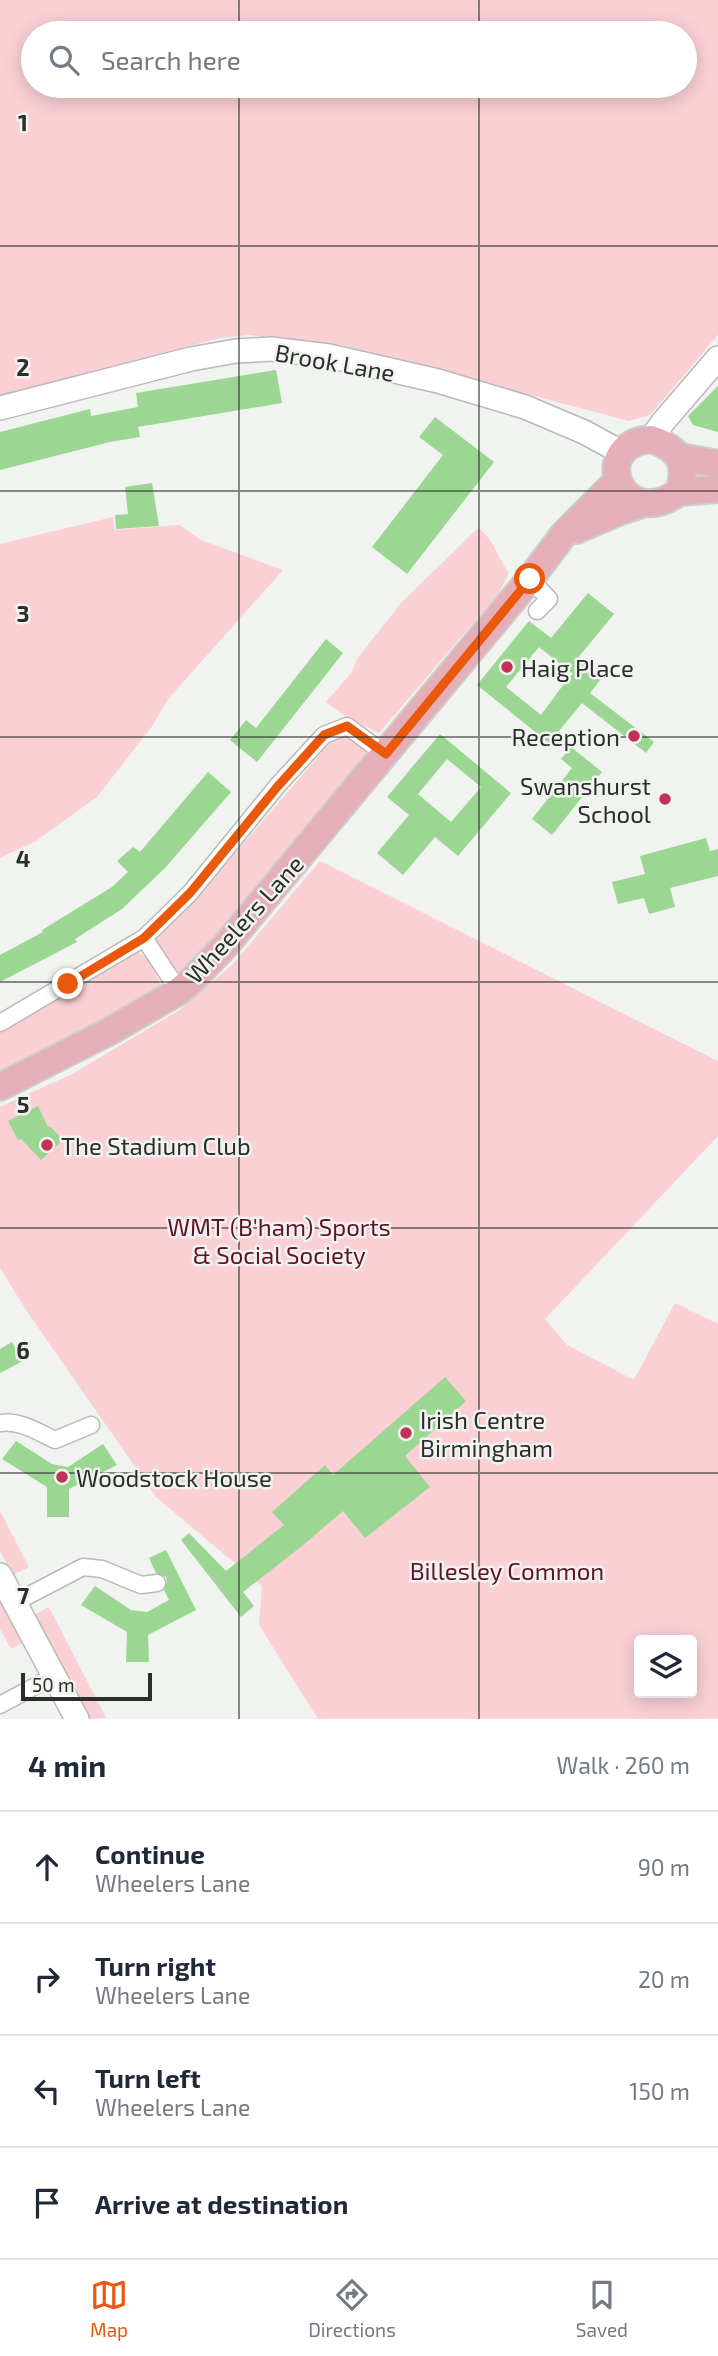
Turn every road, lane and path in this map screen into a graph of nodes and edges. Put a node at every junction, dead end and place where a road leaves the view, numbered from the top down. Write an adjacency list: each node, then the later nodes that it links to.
1 (718, 358): 3 (main road)
2 (0, 408): 4 (main road, Brook Lane)
3 (651, 439): 4 (main road); 5 (main road)
4 (621, 452): 7 (main road)
5 (680, 457): 6 (main road); 9 (main road)
6 (718, 464)
7 (618, 480): 10 (main road); 11 (main road, Wheelers Lane)
8 (718, 489): 9 (main road)
9 (679, 492): 10 (main road)
10 (645, 503): 11 (main road)
11 (564, 534): 12 (main road, Wheelers Lane)
12 (530, 579): 13 (street); 14 (main road, Wheelers Lane)
13 (537, 611)
14 (386, 754): 15 (street); 16 (main road, Wheelers Lane)
15 (144, 938): 16 (street); 17 (street)
16 (179, 991): 18 (main road, Wheelers Lane)
17 (0, 1023)
18 (0, 1087)
19 (0, 1423): 20 (street)
20 (90, 1425)
21 (0, 1575): 23 (main road)
22 (157, 1583): 23 (street)
23 (14, 1603): 24 (main road)
24 (54, 1676): 25 (street); 26 (main road)
25 (0, 1705)
26 (77, 1719)

